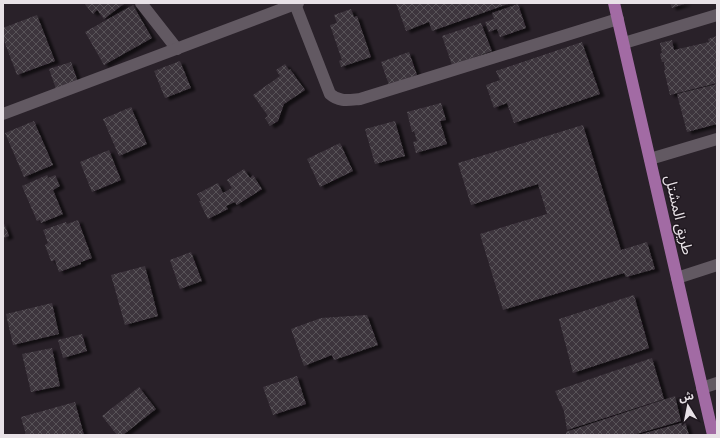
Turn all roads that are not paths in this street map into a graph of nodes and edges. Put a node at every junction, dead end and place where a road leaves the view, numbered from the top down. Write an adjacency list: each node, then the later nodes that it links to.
1 (141, 3): 7 (street)
2 (614, 3): 5 (main road, طريق المشتل)
3 (296, 4): 5 (street); 7 (street)
4 (717, 15): 6 (street)
5 (618, 19): 6 (main road, طريق المشتل)
6 (624, 44): 10 (main road, طريق المشتل)
7 (177, 49): 8 (street)
8 (3, 114)
9 (717, 138): 10 (street)
10 (650, 158): 12 (main road, طريق المشتل)
11 (717, 265): 12 (street)
12 (677, 278): 14 (main road, طريق المشتل)
13 (717, 383): 14 (street)
14 (702, 388): 15 (main road, طريق المشتل)
15 (713, 435)

